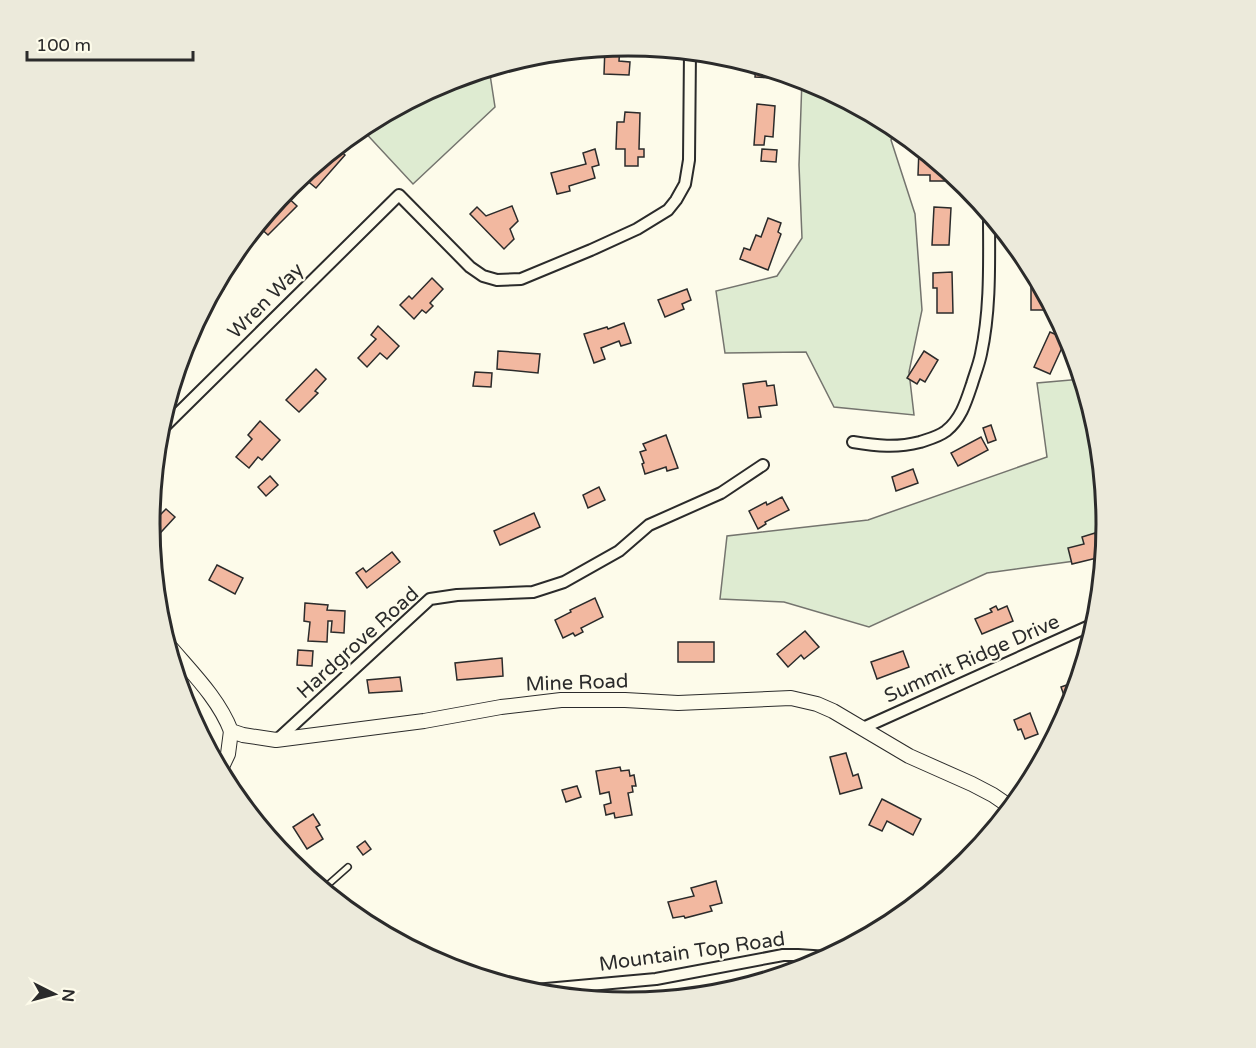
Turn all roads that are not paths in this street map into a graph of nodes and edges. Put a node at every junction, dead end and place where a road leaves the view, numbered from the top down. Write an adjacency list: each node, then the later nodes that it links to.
1 (690, 60): 3 (street, Wren Way)
2 (989, 226): 4 (street)
3 (172, 419)
4 (853, 442)
5 (763, 465): 10 (street, Hardgrove Road)
6 (1084, 628): 8 (street, Summit Ridge Drive)
7 (179, 657): 9 (street)
8 (863, 728): 10 (street, Mine Road); 12 (street, Mine Road)
9 (231, 731): 10 (street, Mine Road); 11 (street)
10 (276, 741)
11 (224, 761)
12 (1005, 803)
13 (348, 867): 14 (lane)
14 (329, 884)
15 (810, 956): 16 (street, Mountain Top Road)
16 (563, 987)

